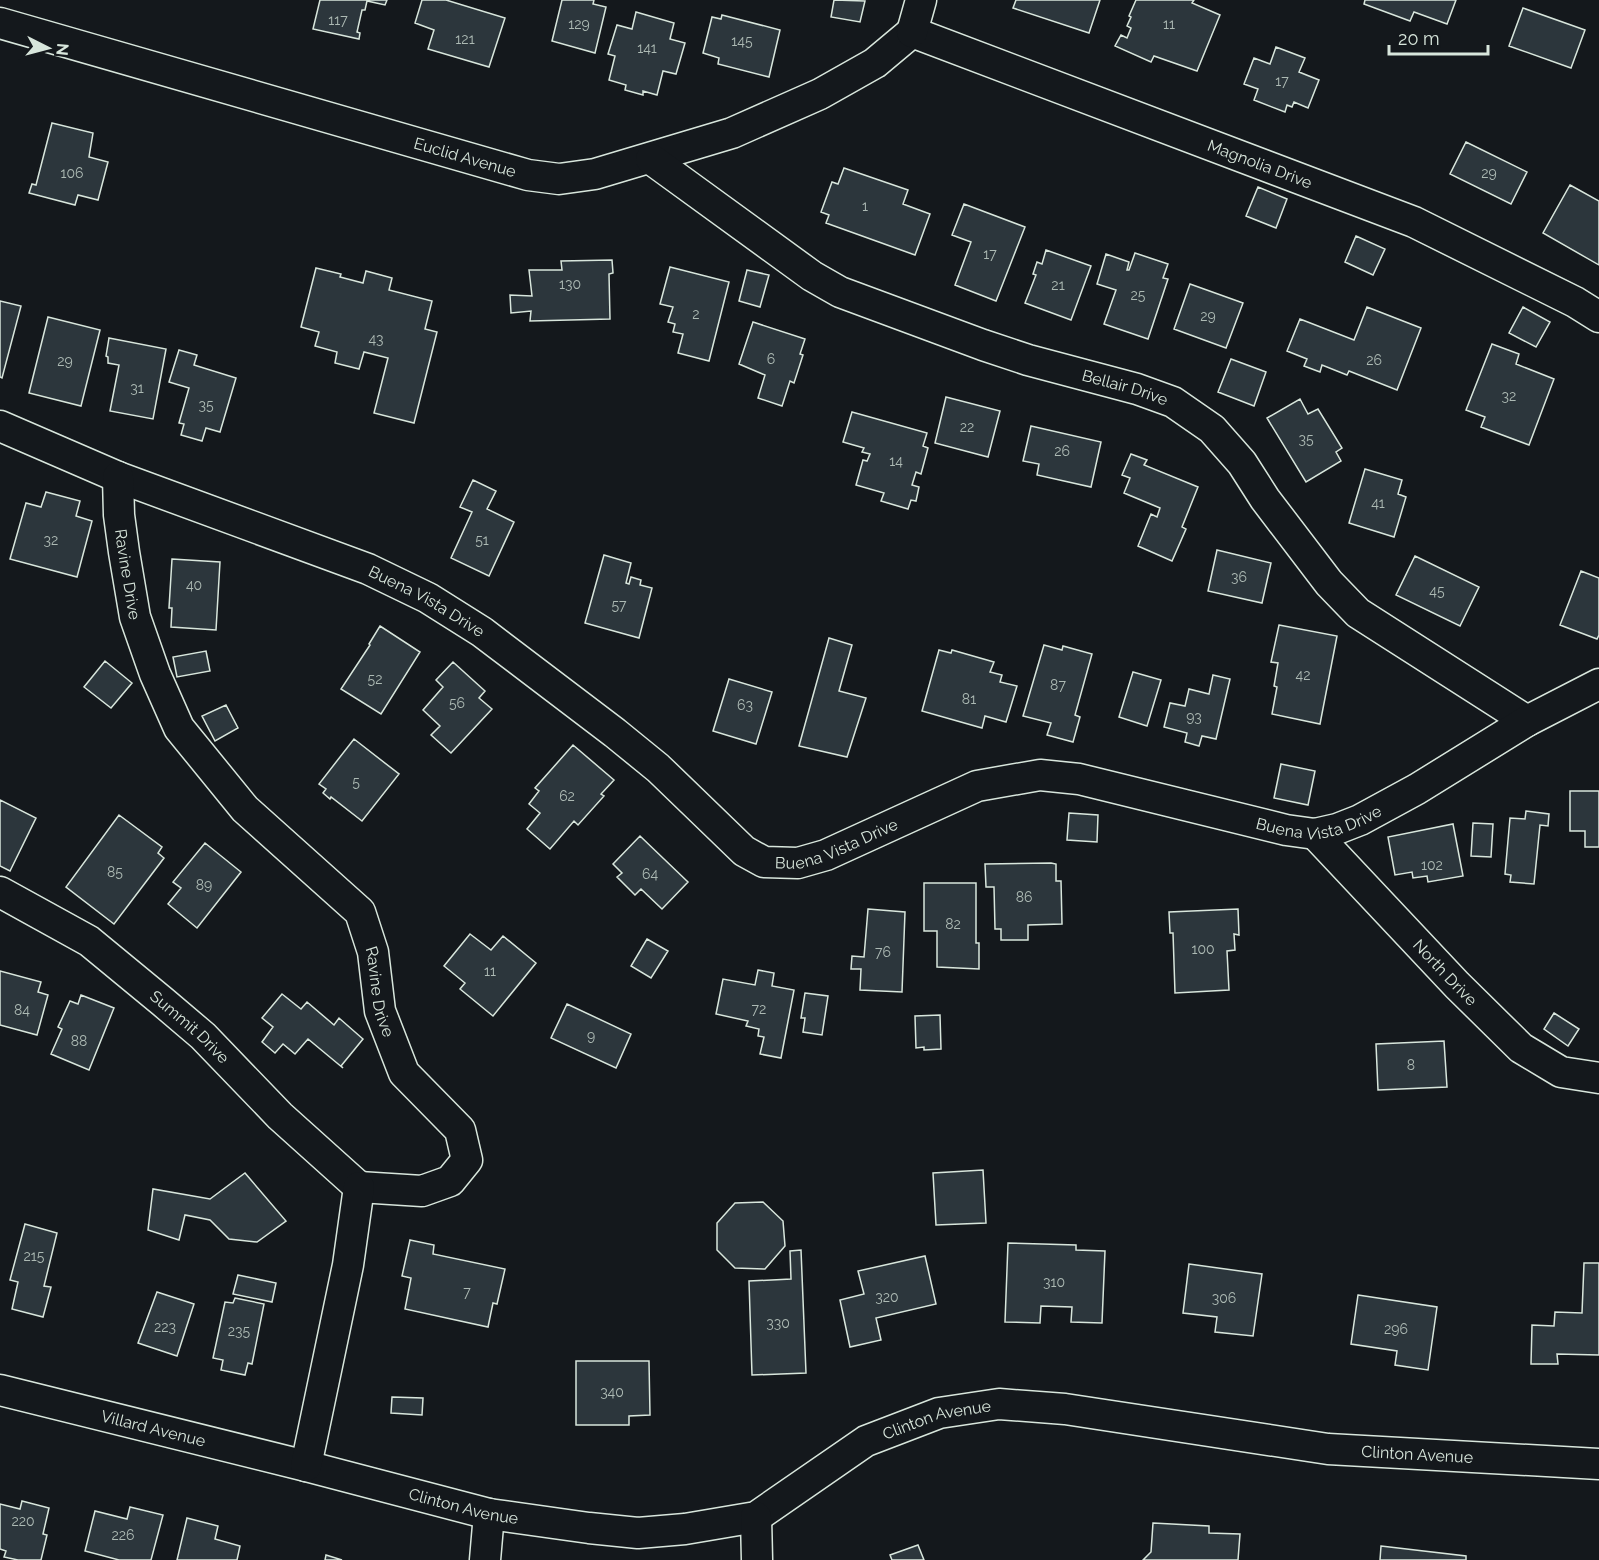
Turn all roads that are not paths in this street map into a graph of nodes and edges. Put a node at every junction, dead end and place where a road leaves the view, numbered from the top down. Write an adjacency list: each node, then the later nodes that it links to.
1 (921, 0): 3 (street)
2 (0, 23): 4 (street, Euclid Avenue)
3 (912, 32): 4 (street, Euclid Avenue); 5 (street, Magnolia Drive)
4 (651, 159): 9 (street, Bellair Drive)
5 (1599, 317)
6 (0, 426): 7 (street, Buena Vista Drive)
7 (118, 477): 10 (street, Buena Vista Drive); 13 (street, Ravine Drive)
8 (1599, 684): 9 (street, Buena Vista Drive)
9 (1527, 721): 10 (street, Buena Vista Drive)
10 (1315, 834): 12 (street, North Drive)
11 (0, 892): 13 (street, Summit Drive)
12 (1599, 1077)
13 (358, 1187): 16 (street)
14 (0, 1390): 16 (street, Villard Avenue)
15 (1599, 1464): 18 (street, Clinton Avenue)
16 (306, 1466): 17 (street, Clinton Avenue)
17 (489, 1514): 18 (street, Clinton Avenue); 19 (street)
18 (756, 1517): 20 (street)
19 (485, 1560)
20 (757, 1560)

